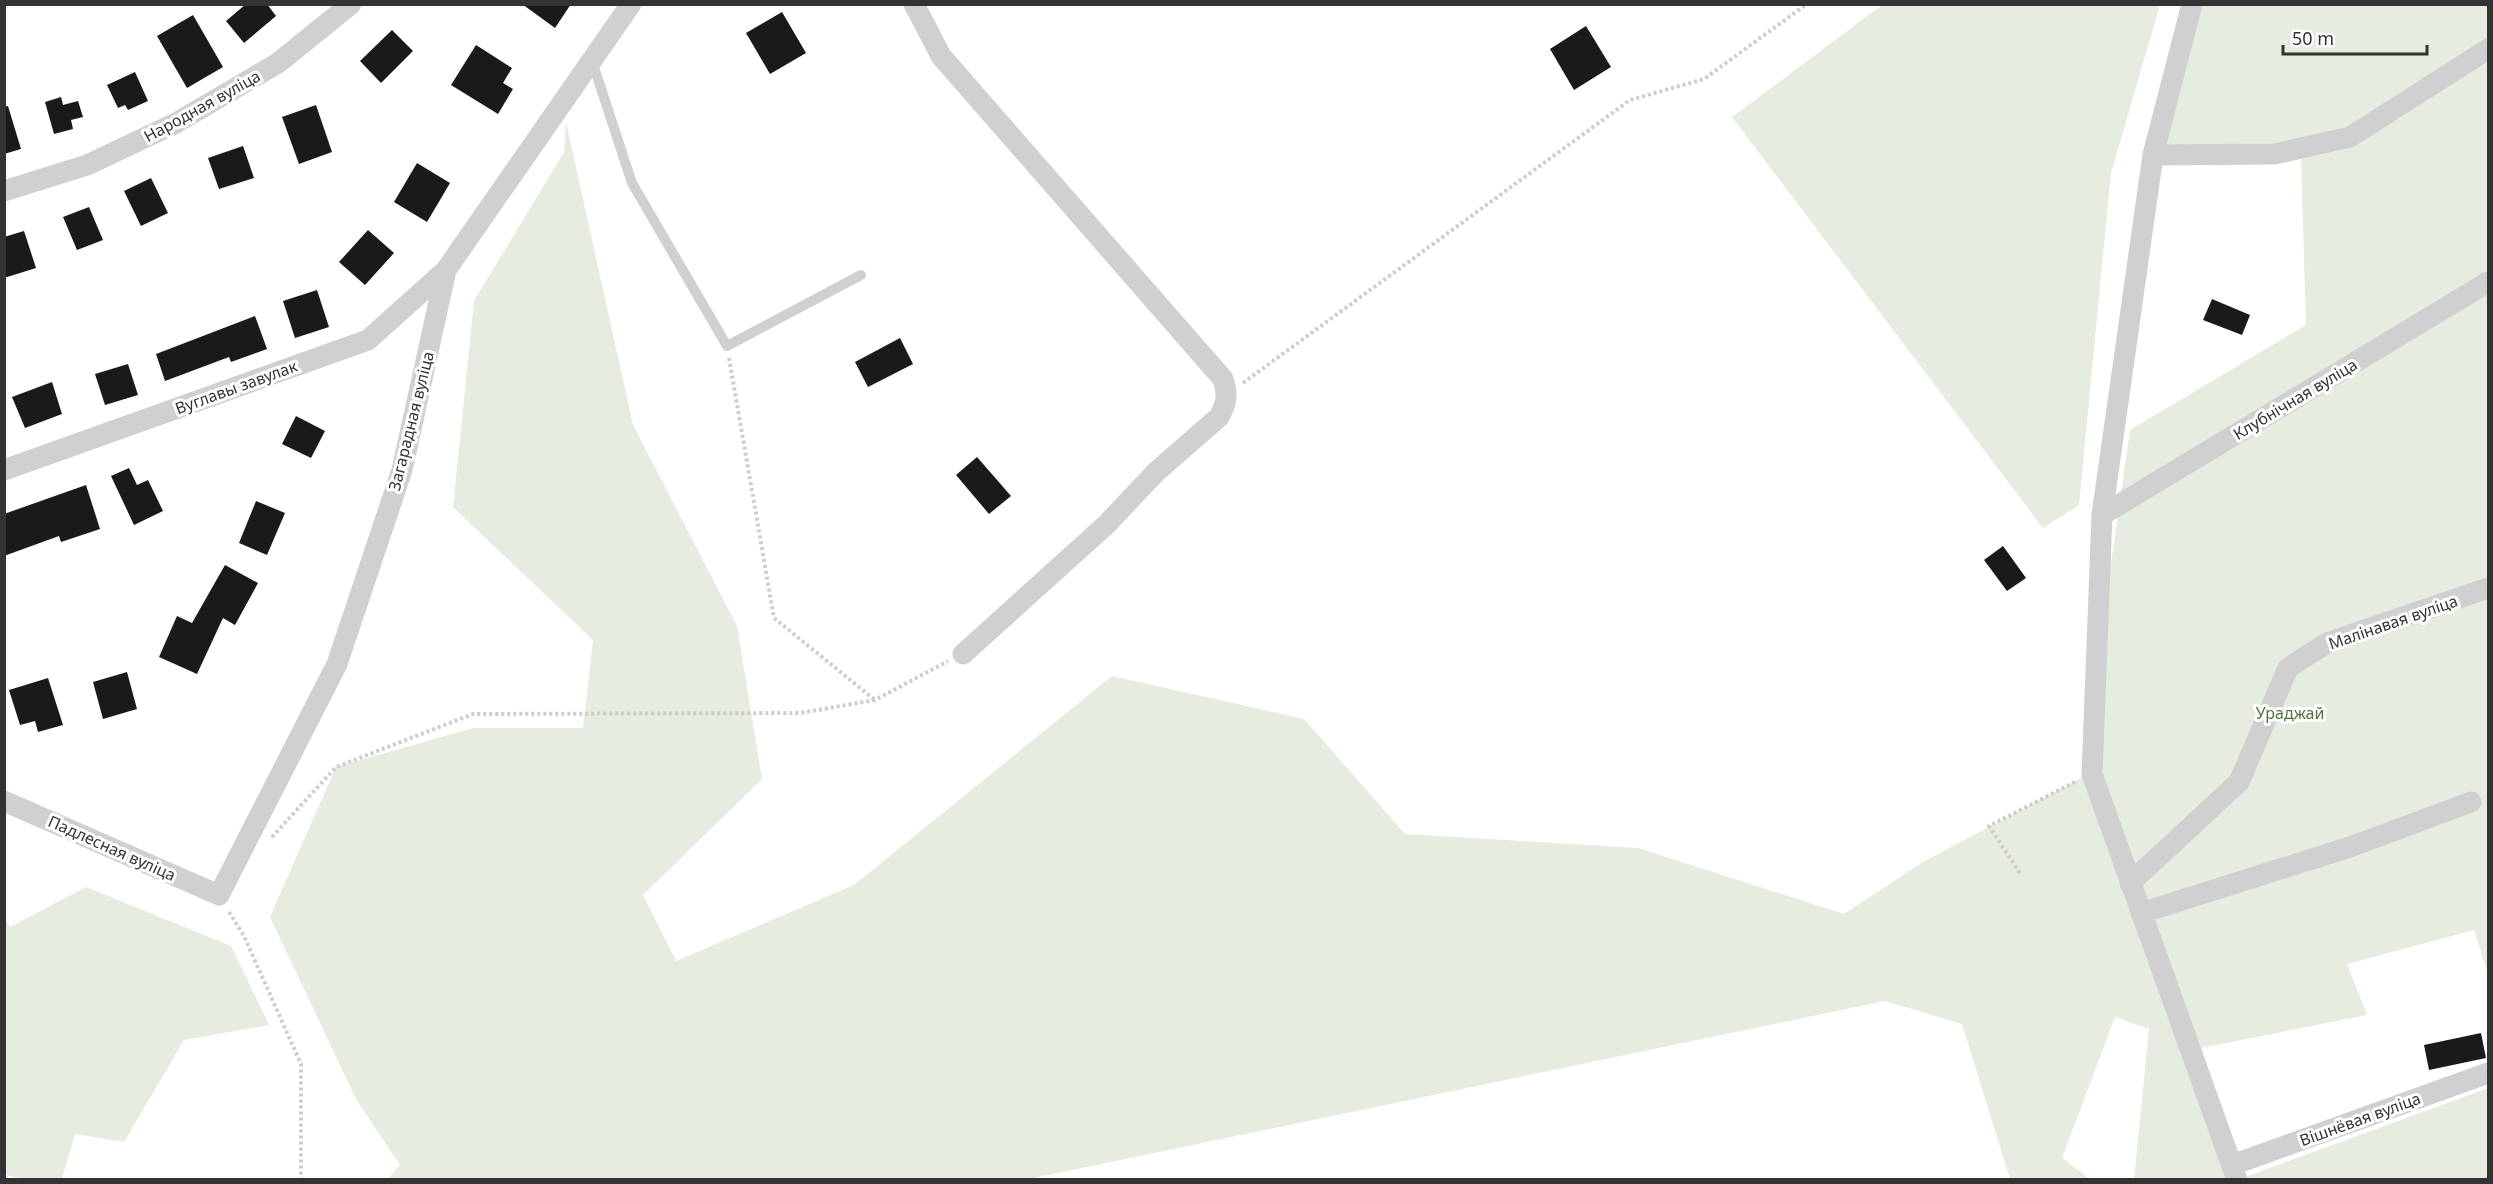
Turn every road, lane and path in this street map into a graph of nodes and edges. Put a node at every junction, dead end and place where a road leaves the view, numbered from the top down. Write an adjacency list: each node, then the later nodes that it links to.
1 (351, 4): 9 (street, Народная вуліца)
2 (630, 4): 7 (street, Загарадная вуліца)
3 (914, 4): 14 (street)
4 (1807, 4): 14 (path)
5 (2192, 4): 8 (street)
6 (2488, 49): 8 (street)
7 (591, 60): 10 (street, Загарадная вуліца); 13 (lane)
8 (2152, 155): 16 (street)
9 (4, 191)
10 (446, 270): 15 (street, Вуглавы завулак); 26 (street, Загарадная вуліца)
11 (861, 275): 13 (lane)
12 (2488, 282): 16 (street, Клубнічная вуліца)
13 (727, 346): 19 (path)
14 (1227, 395): 18 (street)
15 (4, 470)
16 (2102, 515): 20 (street)
17 (2488, 588): 25 (street, Малінавая вуліца)
18 (963, 654): 19 (path)
19 (875, 700): 23 (path)
20 (2092, 774): 24 (path); 25 (street)
21 (4, 801): 26 (street, Падлесная вуліца)
22 (2471, 801): 27 (street)
23 (266, 844)
24 (2020, 873)
25 (2130, 883): 27 (street)
26 (219, 895): 30 (path)
27 (2141, 913): 29 (street)
28 (2488, 1073): 29 (street, Вішнёвая вуліца)
29 (2235, 1172)
30 (301, 1179)

